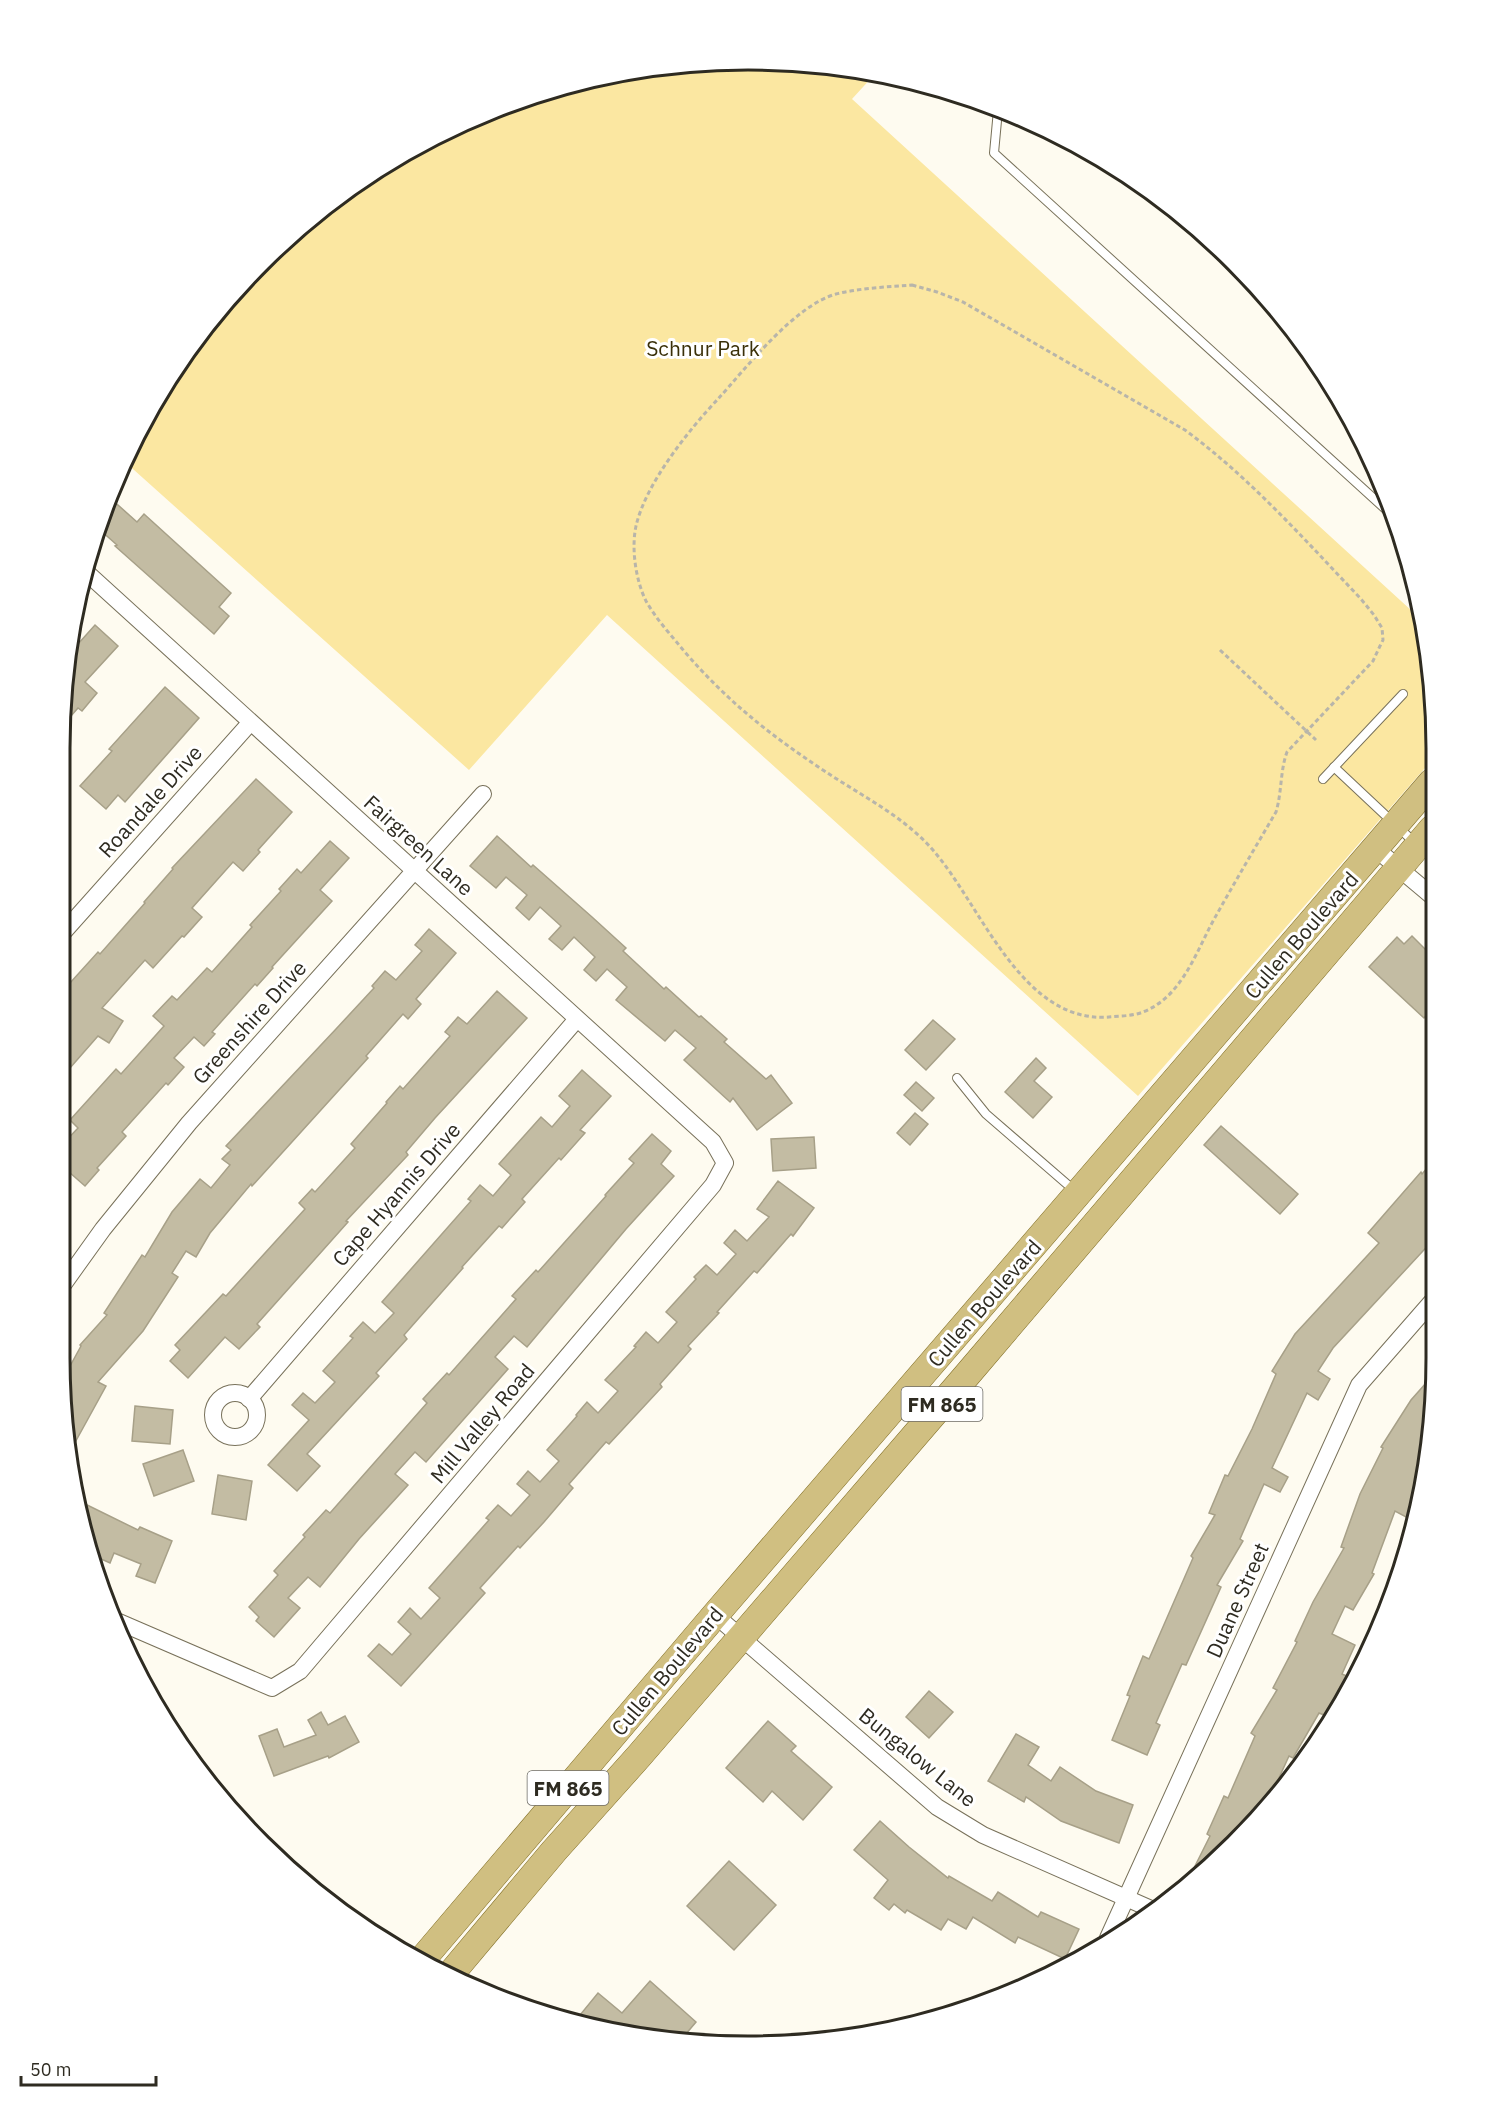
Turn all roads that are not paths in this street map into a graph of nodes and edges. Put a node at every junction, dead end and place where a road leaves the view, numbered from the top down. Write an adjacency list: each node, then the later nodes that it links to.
1 (997, 118): 2 (lane)
2 (1381, 505)
3 (93, 578): 5 (street, Fairgreen Lane)
4 (1403, 694): 6 (lane)
5 (250, 723): 14 (street, Fairgreen Lane); 16 (street, Roandale Drive)
6 (1334, 767): 7 (lane); 10 (lane)
7 (1323, 779)
8 (1426, 789): 10 (main road, Cullen Boulevard / FM 865)
9 (483, 794): 14 (street, Greenshire Drive)
10 (1395, 826): 11 (lane); 12 (main road, Cullen Boulevard / FM 865)
11 (1425, 837): 13 (main road, Cullen Boulevard / FM 865)
12 (1376, 849): 13 (street); 19 (main road, Cullen Boulevard / FM 865)
13 (1398, 867): 15 (street); 20 (main road, Cullen Boulevard / FM 865)
14 (415, 872): 17 (street, Fairgreen Lane); 23 (street, Greenshire Drive)
15 (1426, 891)
16 (70, 925)
17 (577, 1019): 21 (street, Fairgreen Lane); 27 (street, Cape Hyannis Drive)
18 (957, 1078): 22 (lane)
19 (1165, 1092): 20 (main road); 22 (main road, Cullen Boulevard / FM 865)
20 (1190, 1112): 26 (main road, Cullen Boulevard / FM 865)
21 (720, 1154): 29 (street, Mill Valley Road)
22 (1078, 1194): 25 (main road, Cullen Boulevard / FM 865)
23 (70, 1275)
24 (1426, 1308): 33 (street, Duane Street)
25 (941, 1352): 26 (main road); 28 (main road, Cullen Boulevard / FM 865)
26 (967, 1375): 30 (main road, Cullen Boulevard / FM 865)
27 (249, 1399)
28 (715, 1615): 30 (street, Bungalow Lane); 31 (main road, Cullen Boulevard / FM 865)
29 (125, 1625)
30 (740, 1637): 32 (main road, Cullen Boulevard / FM 865); 33 (street, Bungalow Lane)
31 (532, 1830): 32 (main road); 36 (main road, Cullen Boulevard / FM 865)
32 (554, 1851): 37 (main road, Cullen Boulevard / FM 865)
33 (1126, 1898): 34 (street, Bungalow Lane); 35 (street, Duane Street)
34 (1145, 1907)
35 (1112, 1930)
36 (427, 1954)
37 (455, 1969)

